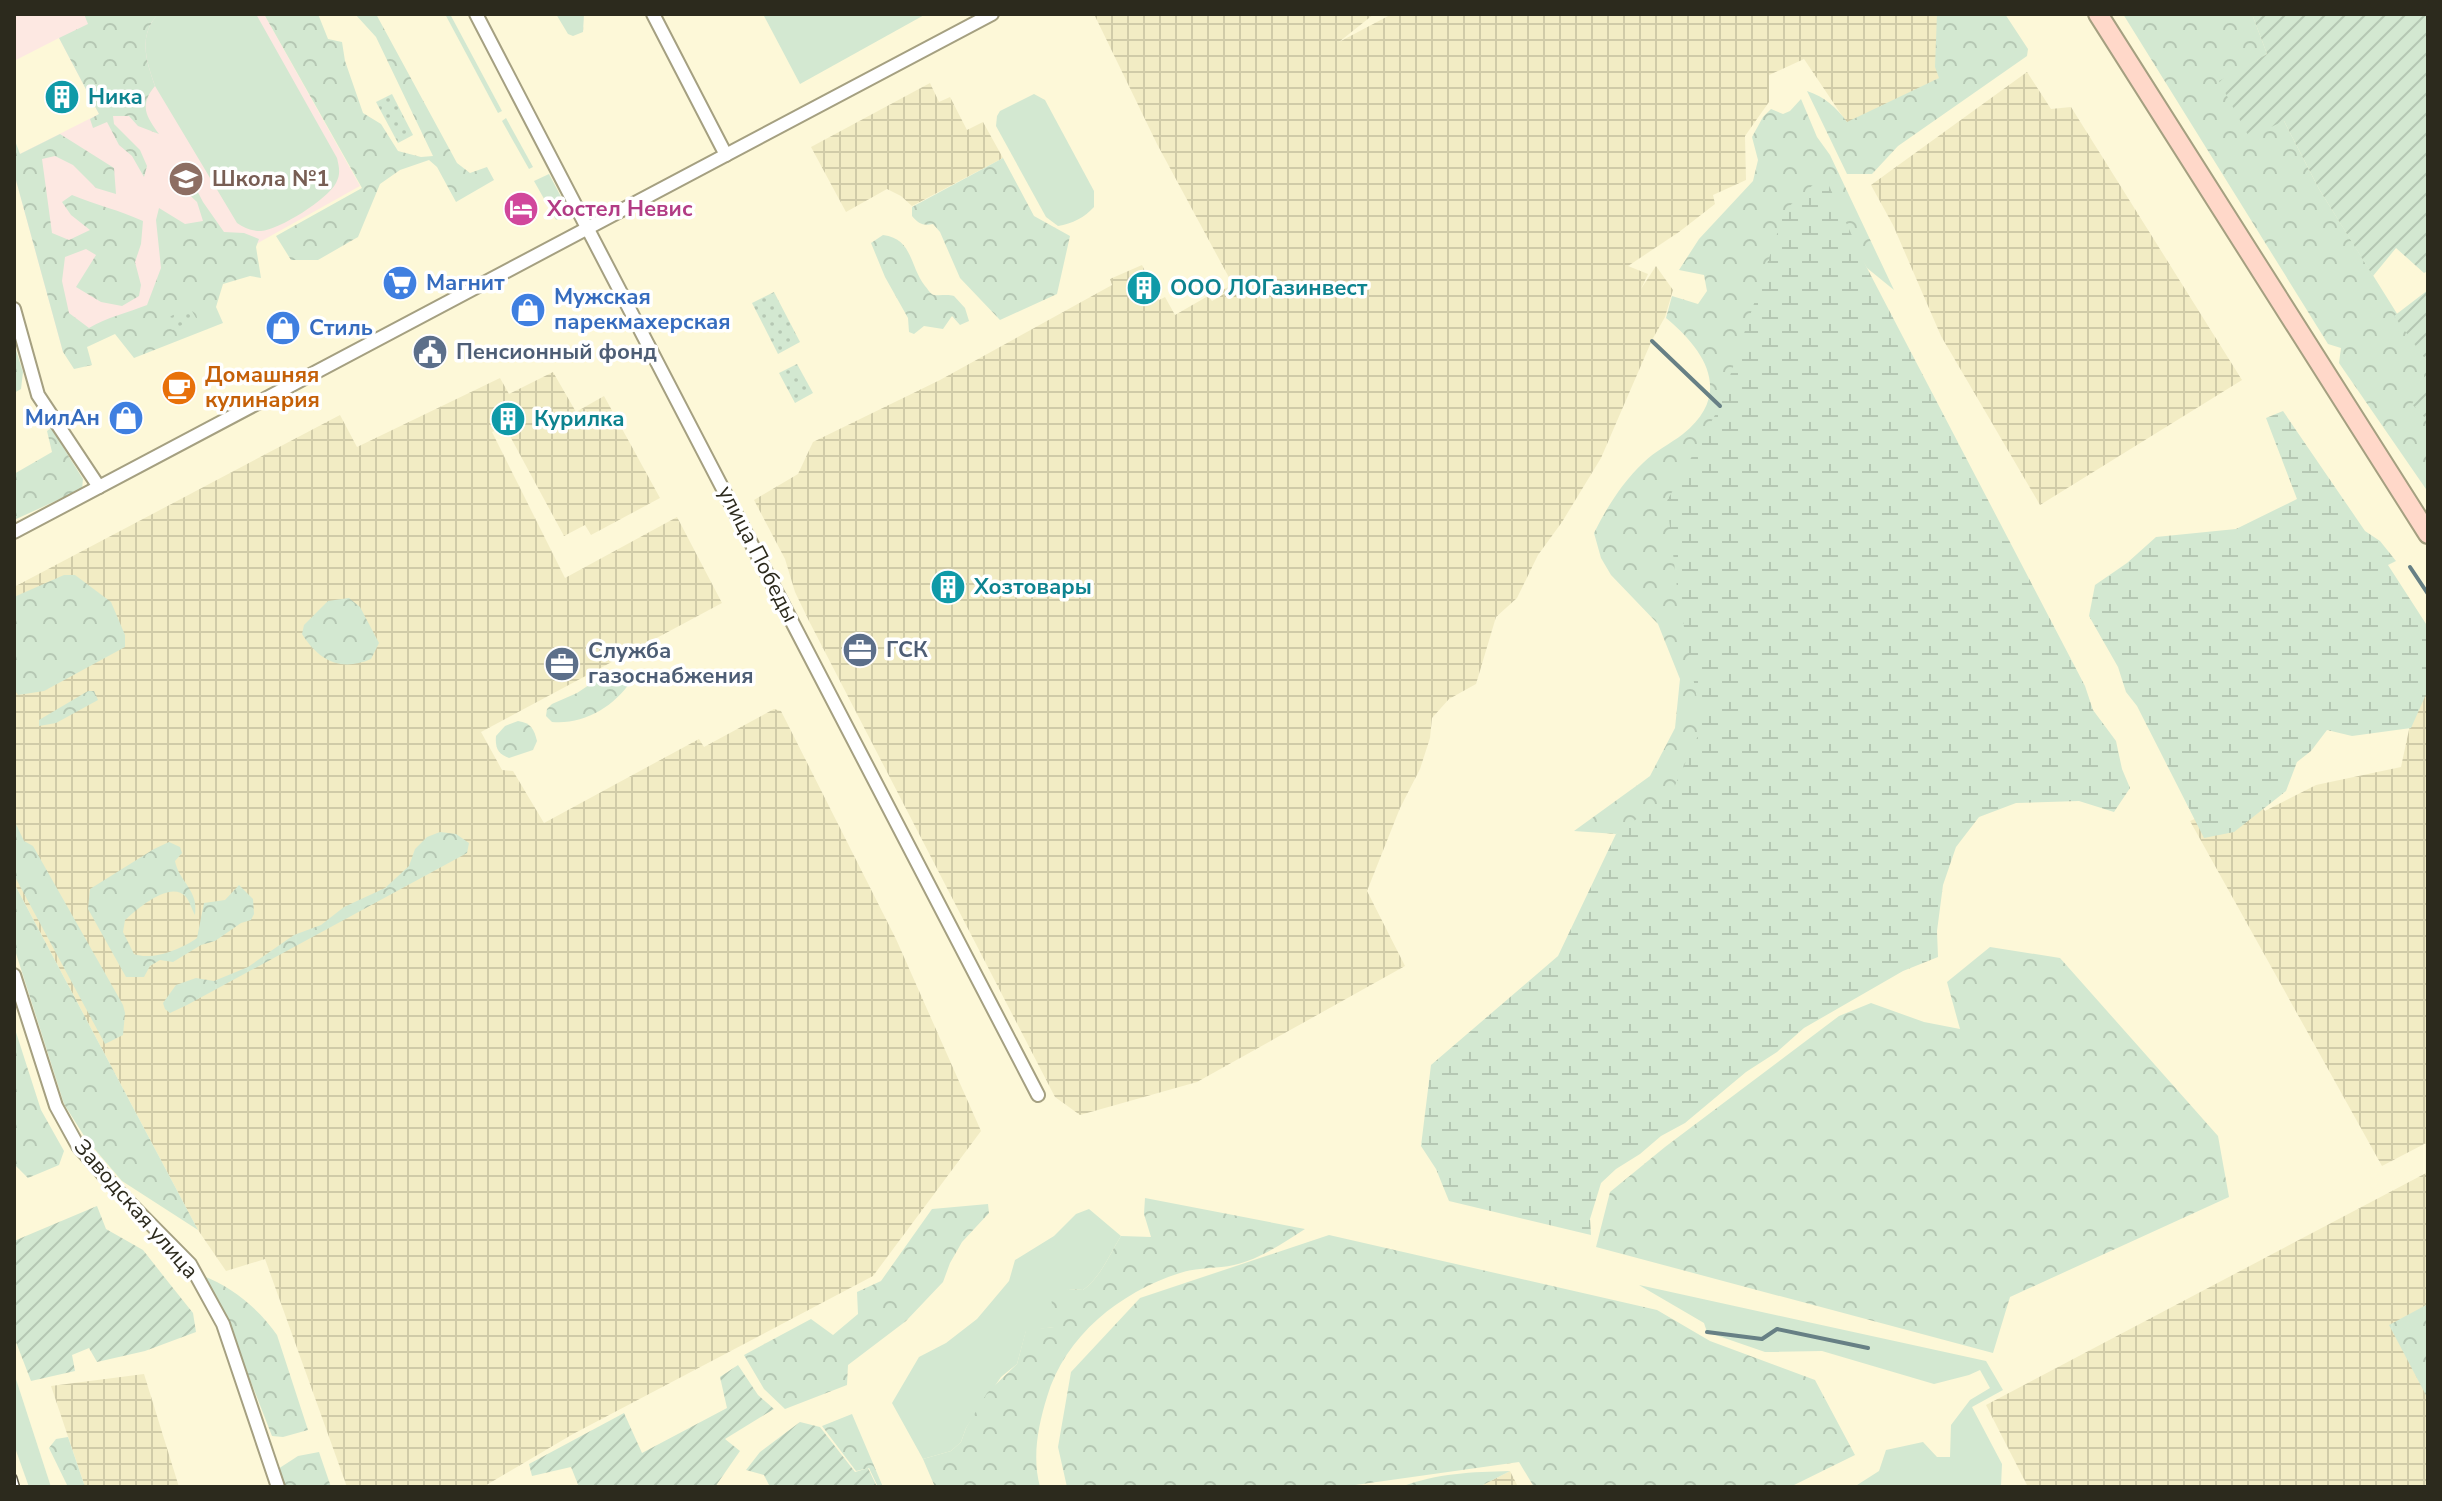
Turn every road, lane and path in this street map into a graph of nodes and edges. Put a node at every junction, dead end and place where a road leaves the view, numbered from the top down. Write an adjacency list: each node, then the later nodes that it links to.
1 (476, 14): 6 (street, улица Победы)
2 (653, 14): 5 (street)
3 (992, 14): 5 (street)
4 (2098, 14): 10 (main road)
5 (726, 155): 6 (street)
6 (589, 228): 8 (street); 12 (street, улица Победы)
7 (14, 309): 8 (street)
8 (99, 487): 9 (street)
9 (14, 532)
10 (2428, 534)
11 (14, 975): 13 (street, Заводская улица)
12 (1038, 1095)
13 (278, 1487)

